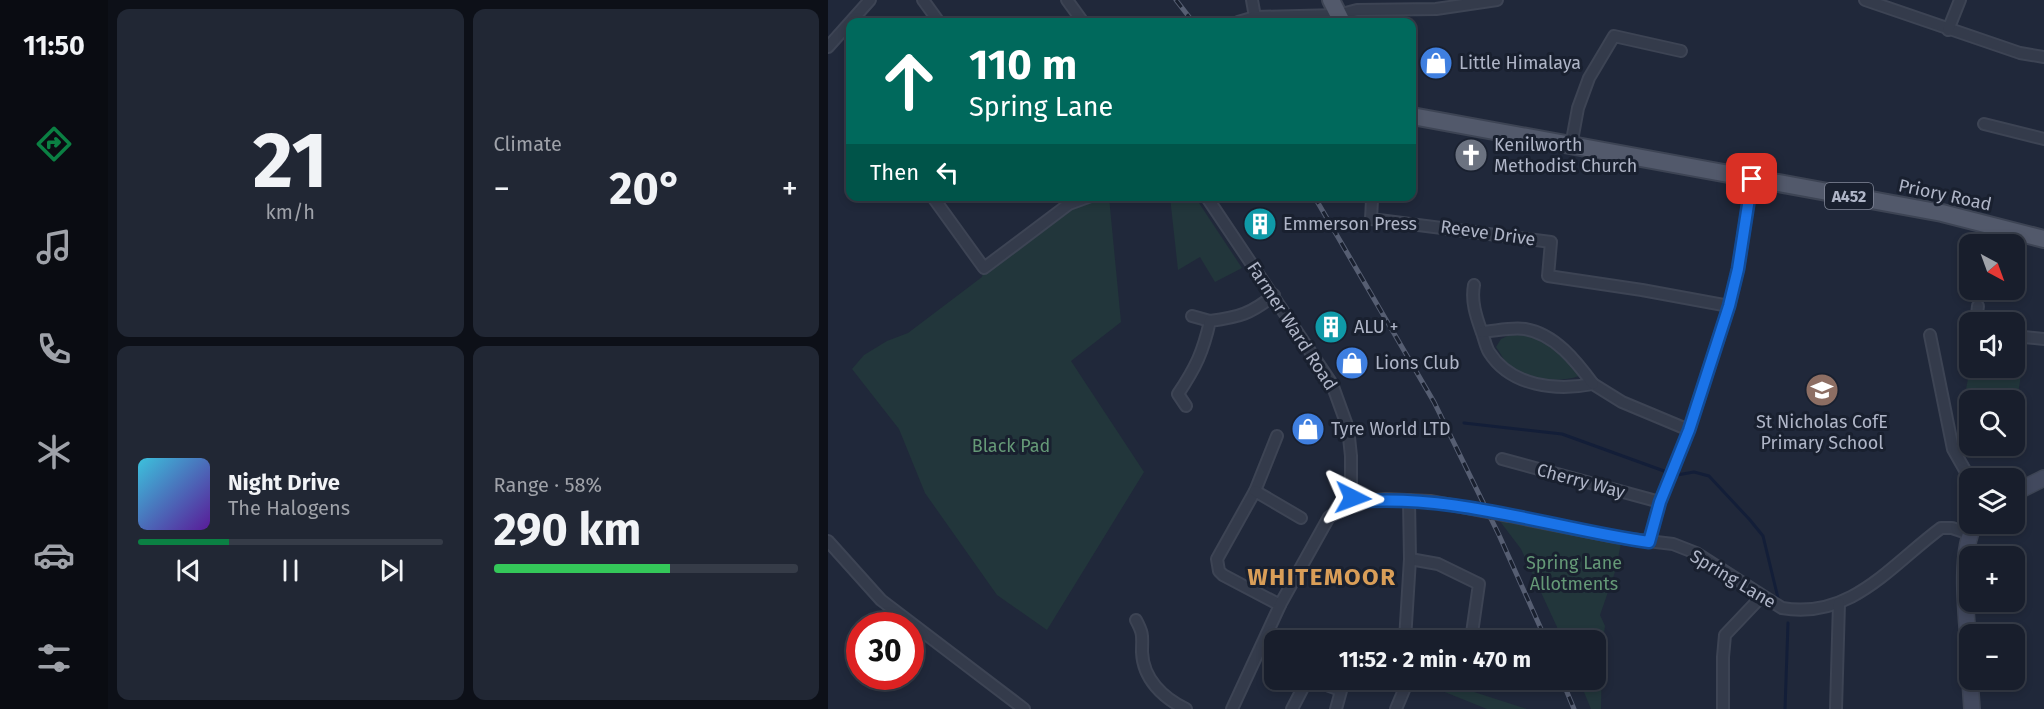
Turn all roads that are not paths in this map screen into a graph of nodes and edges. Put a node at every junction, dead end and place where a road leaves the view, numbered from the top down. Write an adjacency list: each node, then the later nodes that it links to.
1 (870, 0): 10 (street)
2 (923, 0): 11 (street)
3 (1067, 0): 12 (street)
4 (1252, 0): 9 (street)
5 (1497, 0): 8 (street)
6 (1865, 0): 15 (street)
7 (1960, 0): 15 (street)
8 (1337, 13): 9 (street)
9 (1255, 17): 13 (street)
10 (854, 18)
11 (936, 18)
12 (1080, 18)
13 (1252, 18)
14 (846, 27): 16 (street)
15 (1948, 30): 18 (street)
16 (828, 47)
17 (1681, 51): 22 (street)
18 (2044, 57)
19 (1416, 117): 22 (main road, Priory Road / A452)
20 (1984, 124): 21 (street)
21 (2044, 139)
22 (1571, 146): 23 (main road, Priory Road / A452)
23 (1752, 179): 28 (main road, Priory Road / A452); 31 (street)
24 (936, 201): 25 (street)
25 (1066, 201)
26 (1209, 201): 30 (street, Farmer Ward Road)
27 (1372, 201): 31 (street, Reeve Drive)
28 (2044, 239)
29 (1474, 285): 36 (street)
30 (1274, 295): 35 (street); 50 (street, Farmer Ward Road)
31 (1729, 306): 42 (street)
32 (1978, 306): 33 (street)
33 (1977, 312)
34 (1192, 316): 35 (street)
35 (1210, 321): 41 (street)
36 (1482, 332): 40 (street); 40 (street)
37 (1930, 335): 45 (street)
38 (2025, 337): 39 (street)
39 (2044, 339)
40 (1593, 384): 42 (street)
41 (1186, 406)
42 (1689, 430): 51 (street)
43 (1277, 436): 48 (street)
44 (1502, 459): 51 (street, Cherry Way)
45 (1964, 468)
46 (2044, 478): 47 (street)
47 (2025, 487)
48 (1255, 491): 52 (street); 60 (street)
49 (1409, 500): 50 (street, Spring Lane); 56 (street, Spring Lane, bridge); 57 (street)
50 (1354, 502): 60 (street)
51 (1660, 502): 56 (street)
52 (1301, 518)
53 (1959, 528): 59 (street, Spring Lane)
54 (1971, 534): 62 (street)
55 (828, 541): 69 (street)
56 (1649, 542): 58 (street, Spring Lane)
57 (1410, 559): 63 (street); 64 (street)
58 (1761, 597): 59 (street, Spring Lane); 75 (street)
59 (1839, 603): 76 (street)
60 (1280, 605): 71 (street)
61 (1136, 620): 70 (street)
62 (1968, 624)
63 (1406, 630)
64 (1473, 630)
65 (1302, 690): 72 (street)
66 (1341, 690): 73 (street)
67 (1404, 690): 74 (street)
68 (1971, 690): 77 (street)
69 (1024, 709)
70 (1186, 709)
71 (1232, 709)
72 (1292, 709)
73 (1336, 709)
74 (1396, 709)
75 (1724, 709)
76 (1836, 709)
77 (1972, 709)

